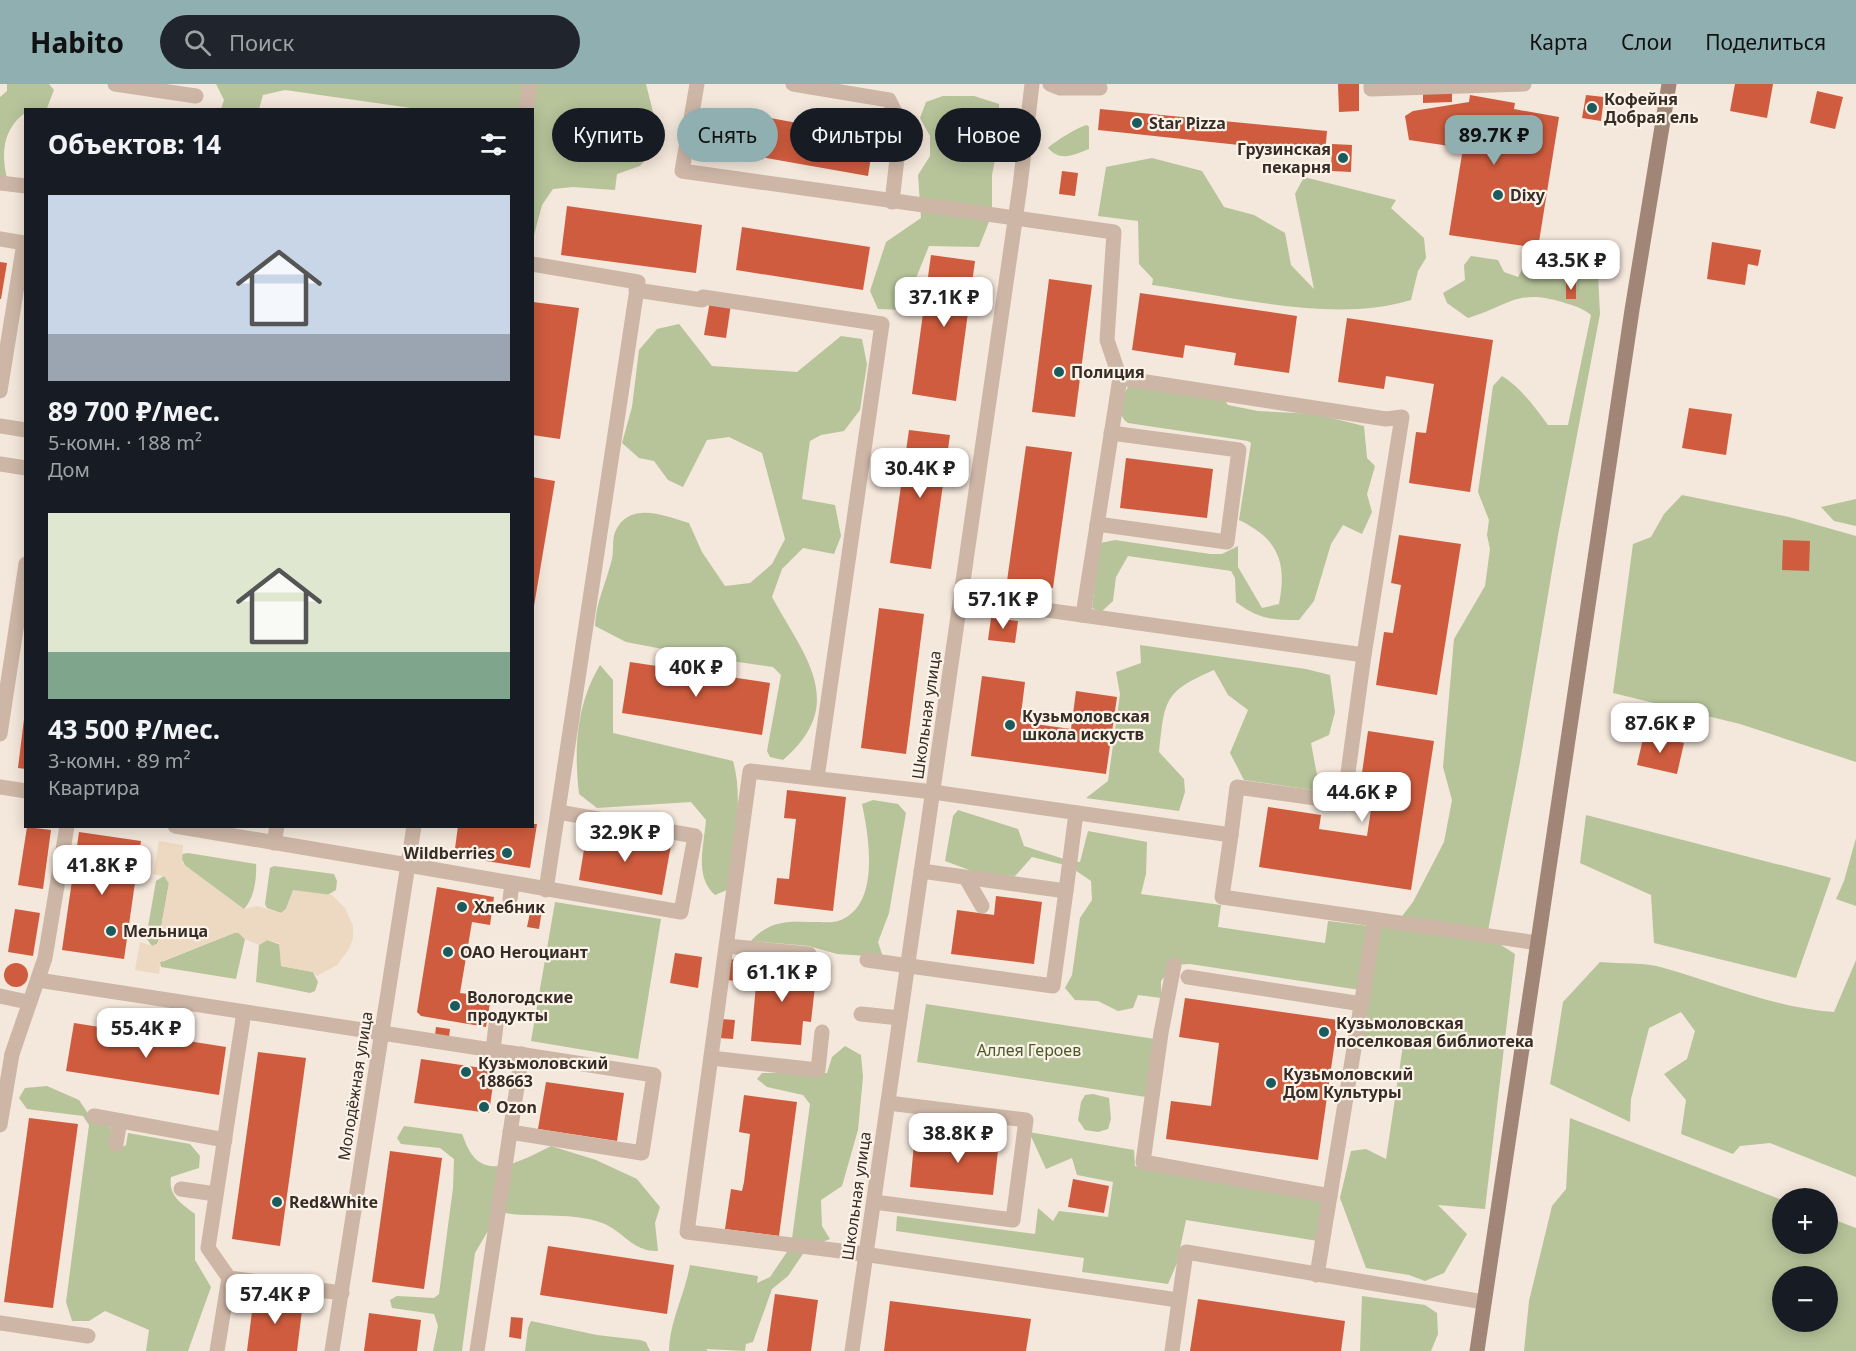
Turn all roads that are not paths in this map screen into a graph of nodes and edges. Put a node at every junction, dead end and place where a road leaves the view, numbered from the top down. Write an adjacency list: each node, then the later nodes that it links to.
1 (115, 84): 11 (street)
2 (530, 84): 12 (street)
3 (697, 84): 15 (street)
4 (793, 84): 15 (street)
5 (1032, 84): 16 (street, Школьная улица)
6 (1050, 84): 10 (street)
7 (1371, 84): 8 (street)
8 (1524, 84)
9 (1669, 84): 53 (main road)
10 (1100, 88)
11 (196, 96)
12 (526, 108)
13 (0, 183): 14 (street)
14 (24, 186)
15 (892, 202): 16 (street)
16 (1015, 218): 21 (street); 30 (street, Школьная улица)
17 (0, 239): 20 (street)
18 (534, 264): 19 (street)
19 (636, 290): 34 (street); 38 (street)
20 (4, 342): 22 (street)
21 (1120, 378): 25 (street); 32 (street)
22 (0, 391)
23 (0, 426): 24 (street)
24 (24, 430)
25 (1111, 433): 28 (street); 28 (street)
26 (0, 464): 27 (street)
27 (24, 468)
28 (1097, 524): 31 (street)
29 (24, 577): 33 (street)
30 (961, 598): 31 (street); 37 (street, Школьная улица)
31 (1083, 615): 32 (street)
32 (1364, 655): 44 (street)
33 (0, 734)
34 (817, 778): 37 (street); 54 (street)
35 (0, 787): 36 (street)
36 (24, 791)
37 (933, 792): 39 (street); 47 (street, Школьная улица)
38 (558, 812): 49 (street); 49 (street)
39 (1076, 813): 44 (street); 50 (street)
40 (67, 828): 60 (street)
41 (187, 828): 45 (street)
42 (277, 828): 45 (street)
43 (414, 828): 46 (street, Молодёжная улица)
44 (1231, 835): 52 (street)
45 (274, 843): 46 (street)
46 (408, 865): 49 (street); 69 (street, Молодёжная улица)
47 (921, 871): 48 (street); 58 (street, Школьная улица)
48 (966, 878): 50 (street); 51 (street)
49 (546, 890)
50 (1066, 891): 58 (street)
51 (982, 906)
52 (1375, 920): 53 (street); 63 (street)
53 (1538, 943): 91 (main road)
54 (726, 946): 55 (street); 72 (street)
55 (809, 954)
56 (867, 960): 58 (street)
57 (1174, 965): 84 (street)
58 (908, 966): 66 (street, Школьная улица)
59 (1188, 976): 63 (street)
60 (38, 980): 62 (street); 64 (street)
61 (0, 996): 62 (street)
62 (28, 1002): 77 (street)
63 (1362, 1004): 84 (street)
64 (244, 1012): 69 (street); 80 (street)
65 (861, 1014): 66 (street)
66 (900, 1018): 73 (street, Школьная улица)
67 (496, 1025): 70 (street)
68 (822, 1032): 72 (street)
69 (382, 1033): 70 (street); 89 (street, Молодёжная улица)
70 (493, 1050): 71 (street)
71 (522, 1054): 78 (street); 78 (street)
72 (711, 1058): 86 (street)
73 (888, 1103): 74 (street); 85 (street, Школьная улица)
74 (926, 1108): 79 (street); 85 (street)
75 (94, 1116): 76 (street)
76 (120, 1121): 80 (street); 81 (street)
77 (0, 1125)
78 (510, 1132): 96 (street)
79 (942, 1139)
80 (225, 1140): 83 (street)
81 (116, 1144)
82 (181, 1189): 83 (street)
83 (216, 1194): 88 (street)
84 (1330, 1196): 87 (street)
85 (874, 1202): 86 (street, Школьная улица)
86 (866, 1256): 90 (street); 97 (street, Школьная улица)
87 (1317, 1275): 90 (street); 91 (street)
88 (229, 1278): 89 (street); 94 (street)
89 (342, 1293): 95 (street, Молодёжная улица)
90 (1178, 1300): 98 (street)
91 (1484, 1302): 99 (main road)
92 (0, 1323): 93 (street)
93 (88, 1336)
94 (217, 1351)
95 (333, 1351)
96 (477, 1351)
97 (852, 1351)
98 (1172, 1351)
99 (1477, 1351)

